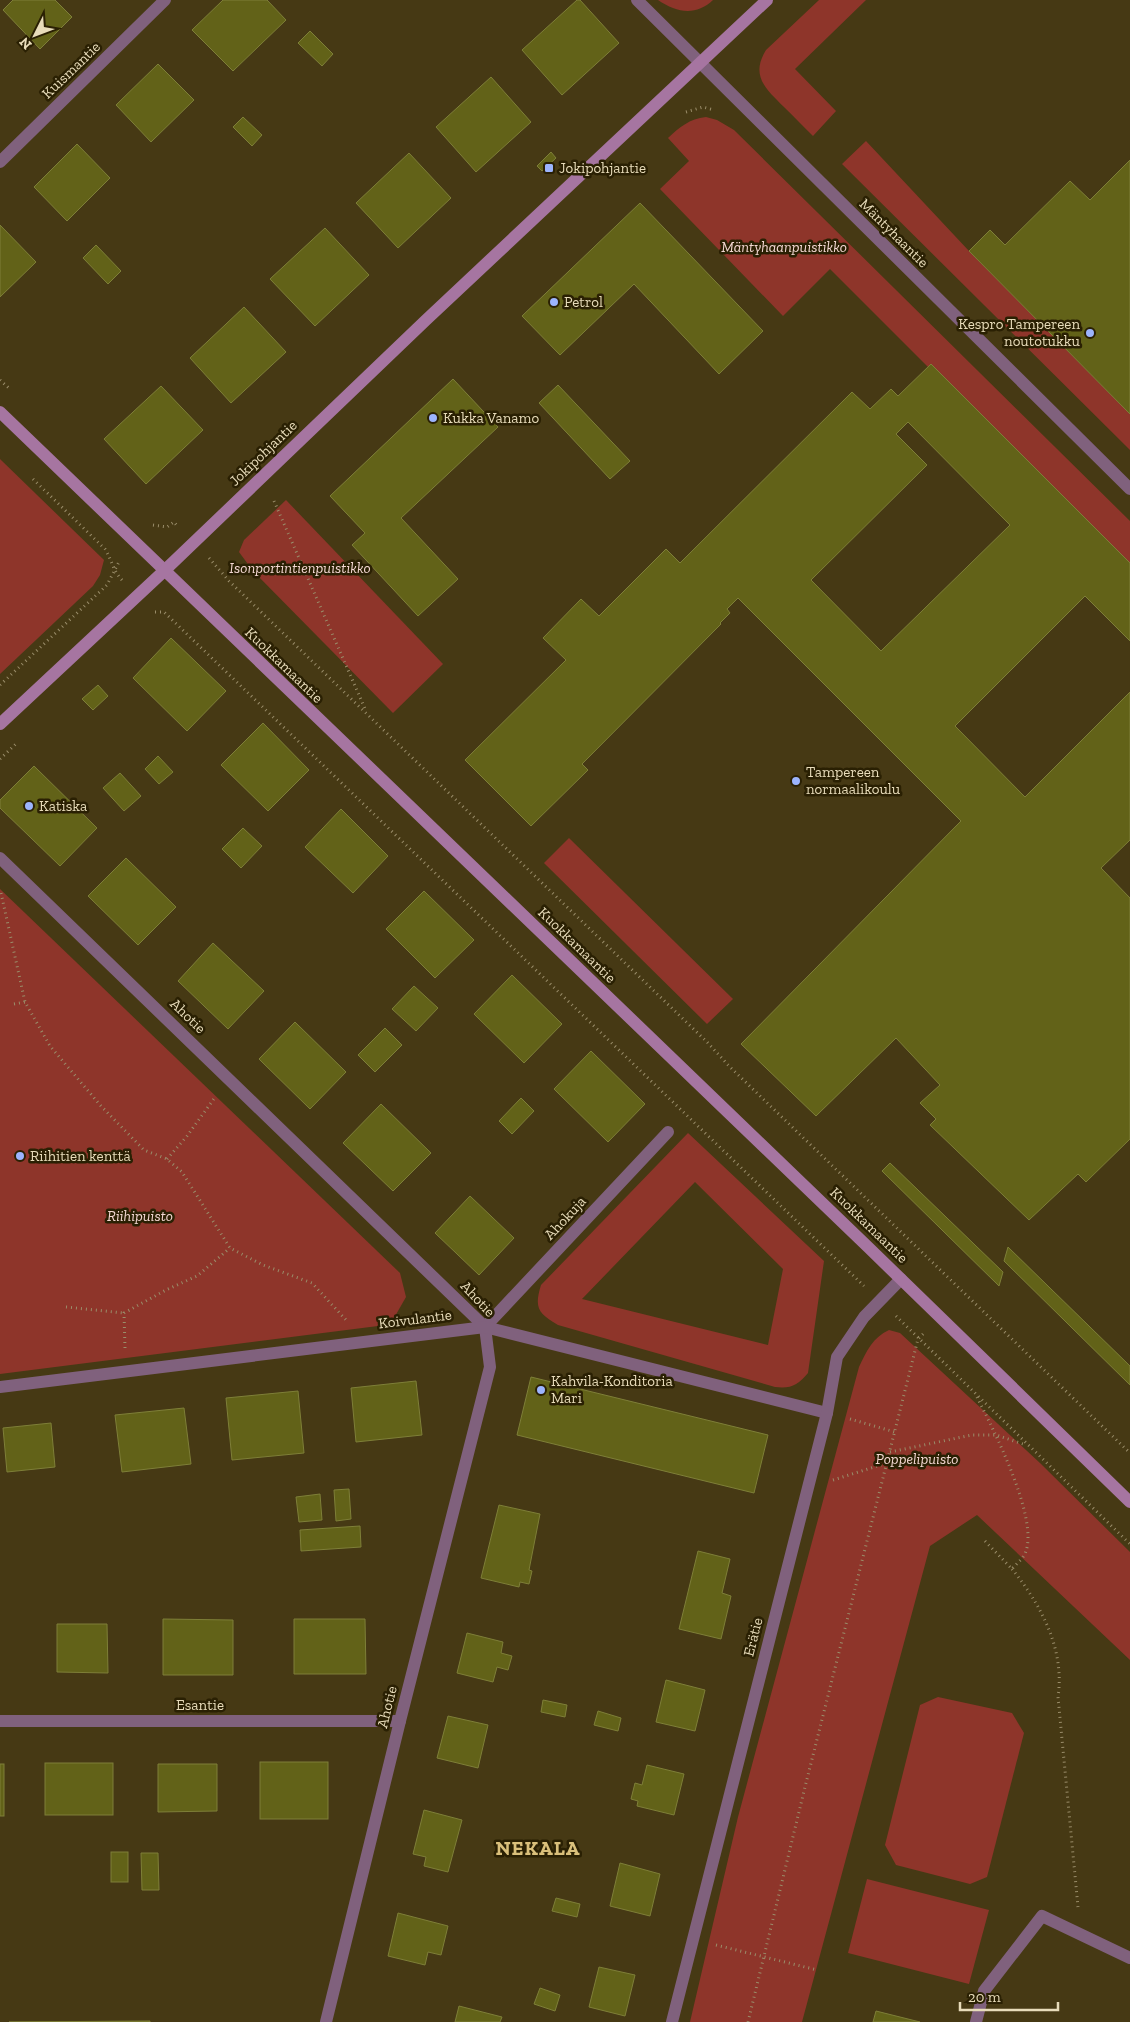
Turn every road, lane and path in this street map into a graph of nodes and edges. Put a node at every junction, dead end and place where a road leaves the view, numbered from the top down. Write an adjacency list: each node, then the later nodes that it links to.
1 (165, 0): 5 (street, Kuismantie)
2 (637, 0): 4 (street, Mäntyhaantie)
3 (766, 0): 4 (main road, Jokipohjantie)
4 (699, 63): 10 (street, Mäntyhaantie); 14 (main road, Jokipohjantie)
5 (0, 162)
6 (0, 380): 7 (path)
7 (14, 394)
8 (0, 412): 15 (main road, Kuokkamaantie)
9 (28, 474): 16 (path)
10 (1130, 489)
11 (274, 501): 20 (path)
12 (148, 522): 13 (path)
13 (154, 526): 14 (path); 15 (path)
14 (193, 542): 17 (main road, Jokipohjantie); 20 (path)
15 (136, 544): 16 (path); 17 (main road, Kuokkamaantie)
16 (114, 571): 19 (path)
17 (164, 571): 21 (main road, Jokipohjantie); 30 (main road, Kuokkamaantie)
18 (164, 612): 31 (path)
19 (0, 685)
20 (367, 714): 45 (path)
21 (0, 724)
22 (0, 858): 26 (street, Ahotie)
23 (0, 888): 24 (path)
24 (25, 1002): 25 (path); 28 (path)
25 (14, 1004)
26 (229, 1078): 28 (path); 34 (street, Ahotie)
27 (668, 1132): 34 (street, Ahokuja)
28 (166, 1159): 29 (path)
29 (230, 1248): 33 (path); 36 (path)
30 (901, 1279): 31 (street, Erätie); 48 (main road, Kuokkamaantie)
31 (880, 1301): 35 (path); 40 (street, Erätie)
32 (66, 1307): 33 (path)
33 (124, 1312): 37 (path)
34 (485, 1326): 36 (street, Koivulantie); 40 (street, Koivulantie); 53 (street, Ahotie)
35 (918, 1339): 39 (path); 41 (path)
36 (367, 1341): 37 (street, Koivulantie)
37 (125, 1371): 38 (street, Koivulantie)
38 (0, 1387)
39 (976, 1394): 42 (path); 43 (path)
40 (827, 1412): 41 (path); 47 (street, Erätie)
41 (895, 1432): 44 (path)
42 (996, 1435): 43 (path); 44 (path); 51 (path)
43 (1029, 1446): 50 (path)
44 (890, 1452): 46 (path)
45 (1130, 1453)
46 (887, 1463): 47 (path); 56 (path)
47 (808, 1488): 55 (street, Erätie)
48 (1130, 1502)
49 (983, 1539): 51 (path)
50 (1130, 1544)
51 (1012, 1569): 54 (path)
52 (0, 1721): 53 (street, Esantie)
53 (400, 1721): 59 (street, Ahotie)
54 (1080, 1935): 57 (street); 62 (street)
55 (693, 1939): 56 (path); 60 (street, Erätie)
56 (764, 1957): 58 (path); 61 (path)
57 (1130, 1958)
58 (817, 1970)
59 (326, 2022)
60 (672, 2022)
61 (748, 2022)
62 (976, 2022)

